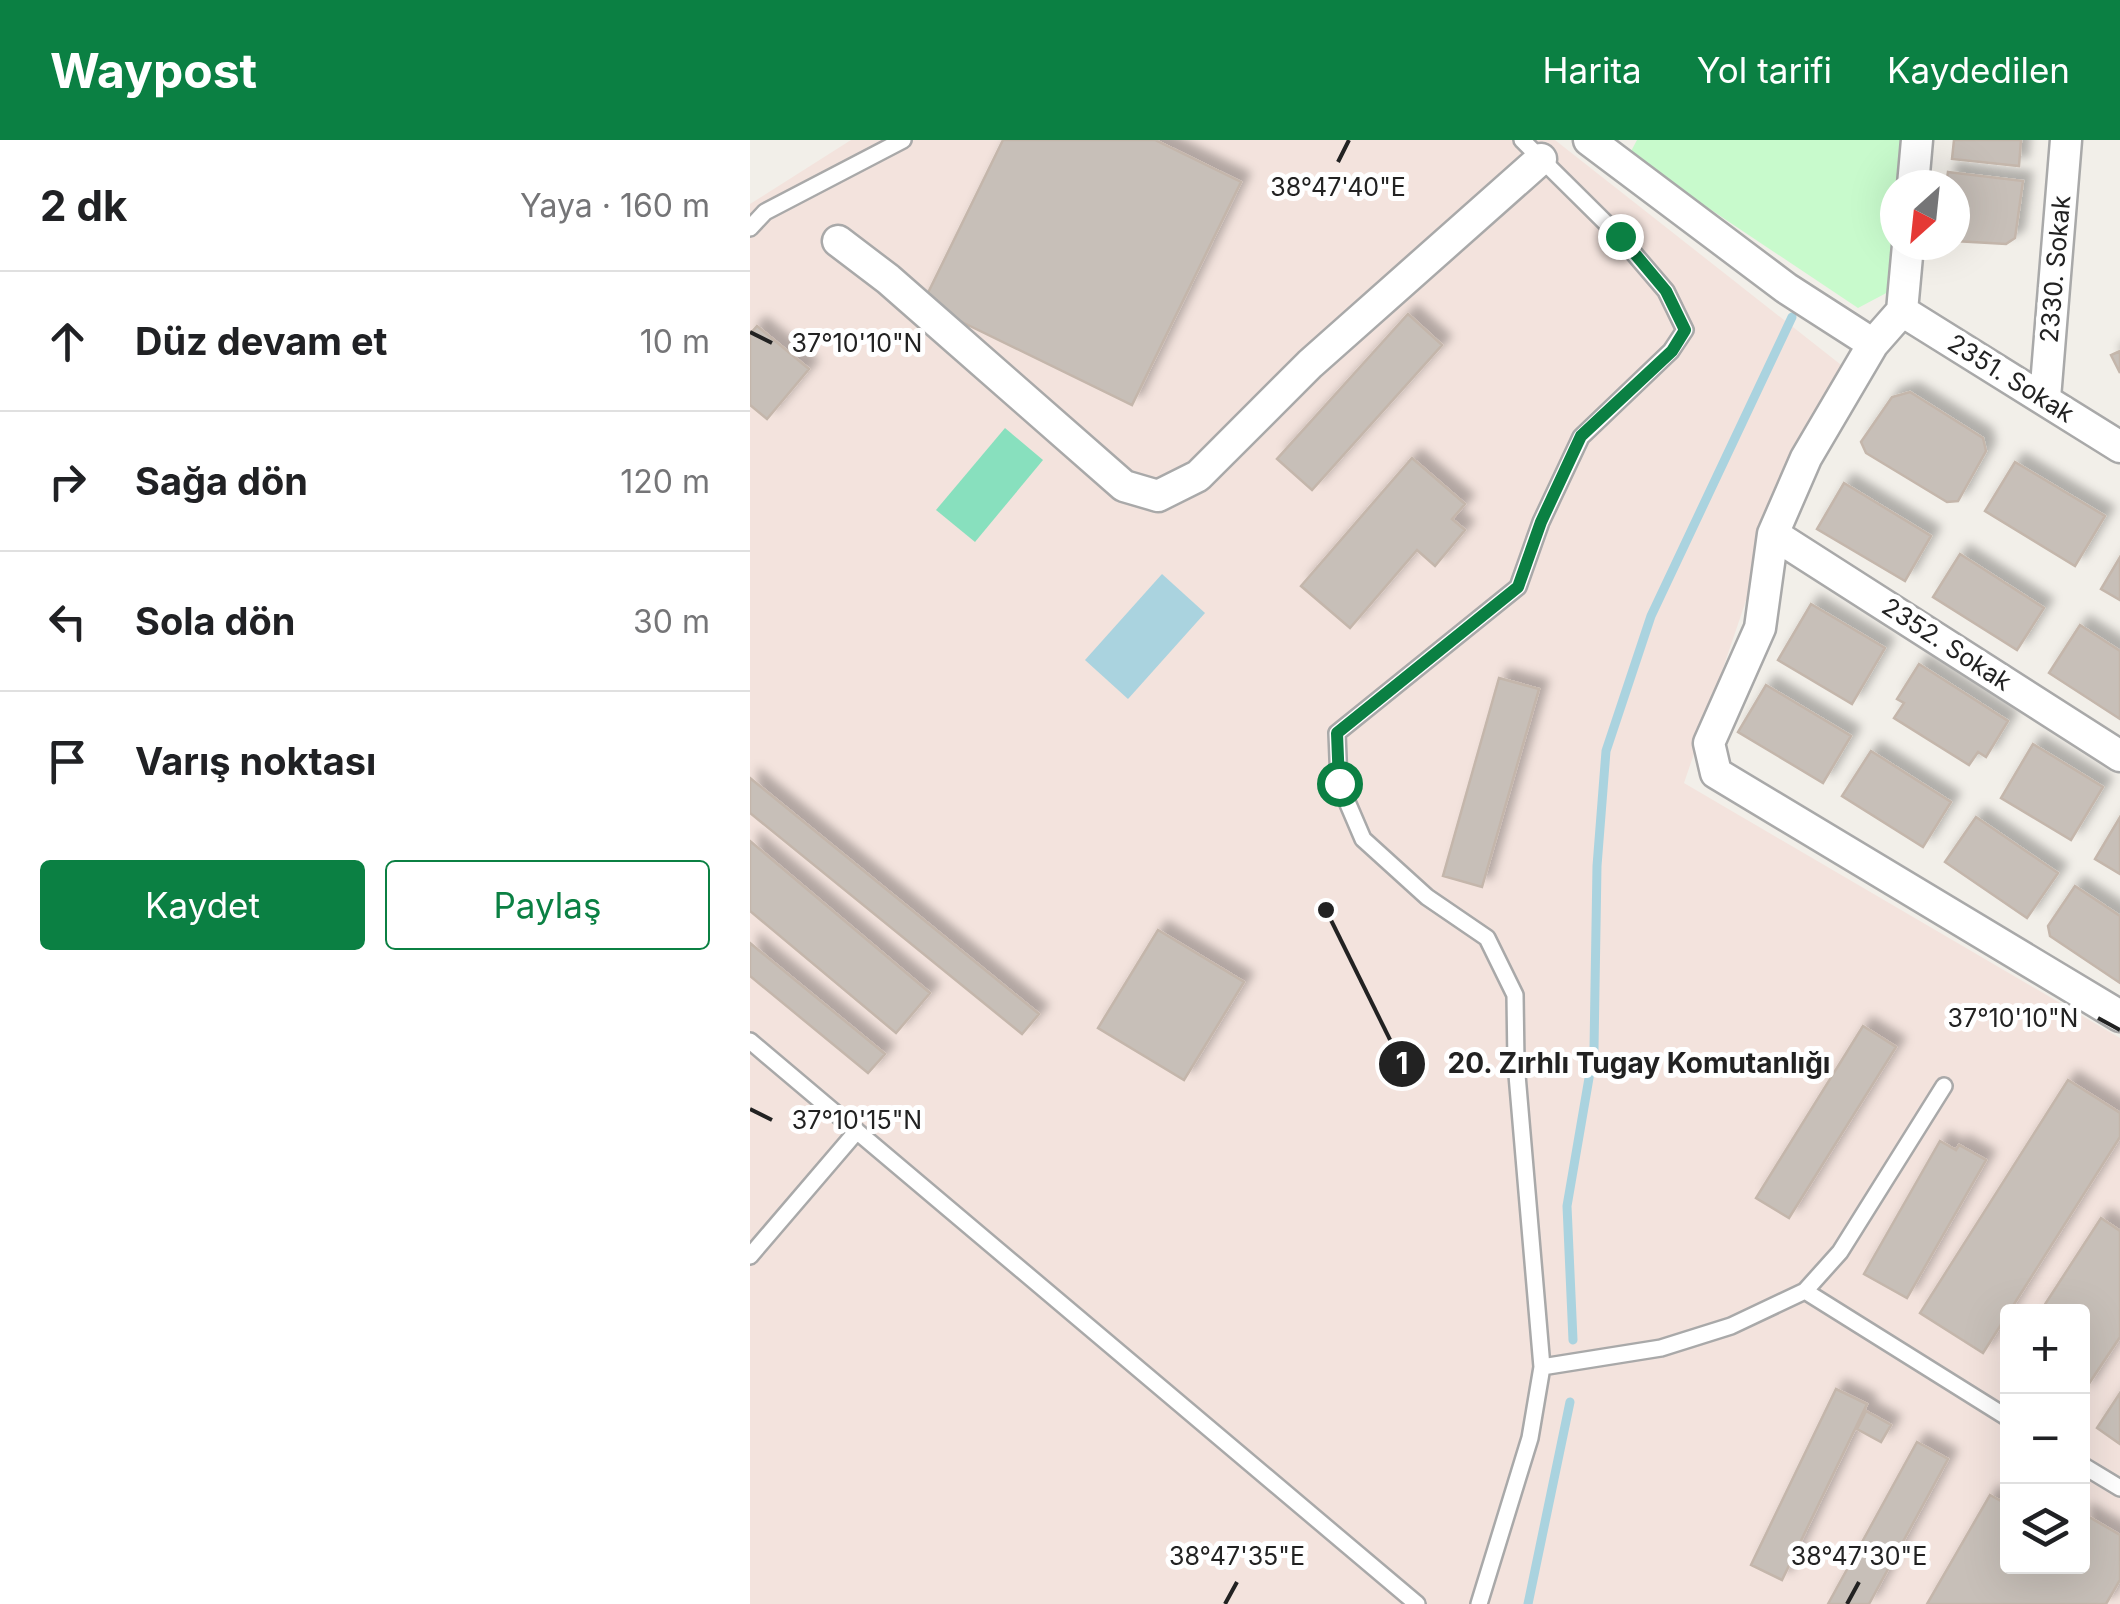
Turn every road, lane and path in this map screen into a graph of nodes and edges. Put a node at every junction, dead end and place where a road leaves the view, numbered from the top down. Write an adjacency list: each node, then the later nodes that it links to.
1 (904, 140): 7 (lane)
2 (1588, 140): 11 (street)
3 (1917, 140): 6 (street)
4 (2066, 140): 12 (street, 2330. Sokak)
5 (1532, 150): 8 (street); 22 (lane)
6 (1914, 170)
7 (750, 228)
8 (838, 241)
9 (1907, 260): 10 (street)
10 (1902, 311): 11 (street); 12 (street, 2351. Sokak)
11 (1873, 344): 14 (street)
12 (2045, 398): 13 (street, 2351. Sokak)
13 (2120, 447)
14 (1773, 534): 15 (street, 2352. Sokak); 16 (street)
15 (2120, 756)
16 (2120, 1016)
17 (750, 1041): 19 (lane)
18 (1944, 1086): 21 (lane)
19 (857, 1132): 20 (lane); 26 (lane)
20 (750, 1256)
21 (1804, 1291): 22 (lane); 23 (lane)
22 (1542, 1368): 27 (lane)
23 (2000, 1413)
24 (2090, 1469): 25 (lane)
25 (2120, 1488)
26 (1417, 1604)
27 (1478, 1604)

